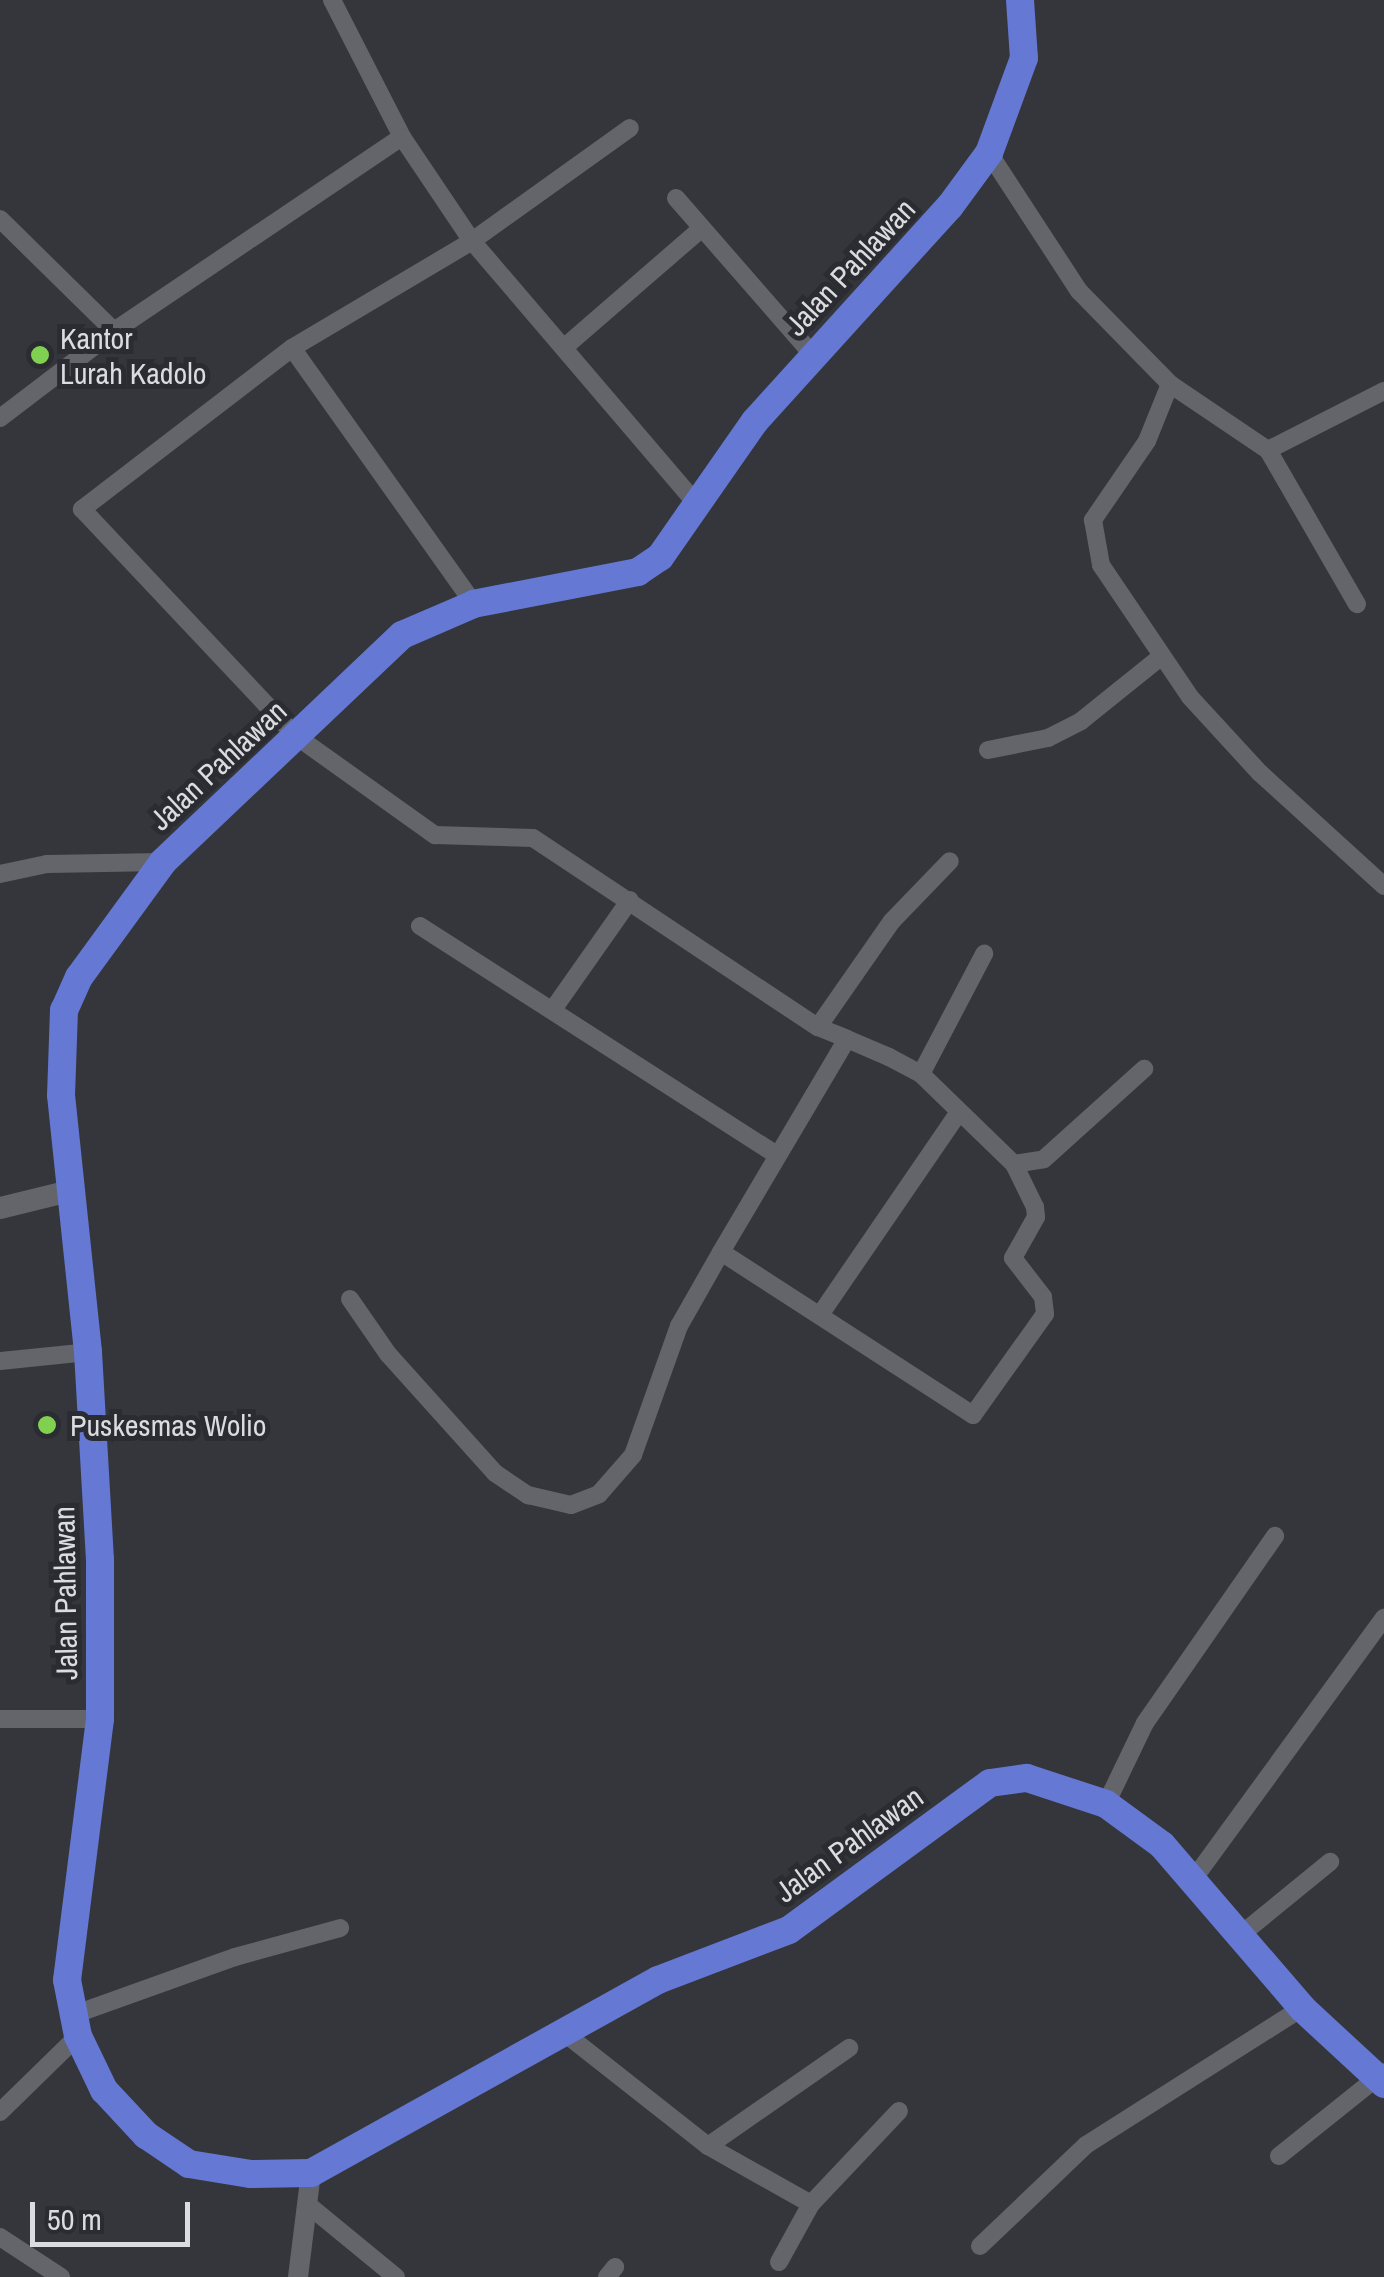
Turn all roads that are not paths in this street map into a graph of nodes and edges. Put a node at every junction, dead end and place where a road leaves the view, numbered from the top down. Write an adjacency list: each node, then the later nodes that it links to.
1 (332, 0): 4 (street)
2 (1020, 0): 5 (highway, Jalan Pahlawan)
3 (630, 128): 9 (street)
4 (402, 138): 9 (street); 10 (street)
5 (989, 153): 13 (highway, Jalan Pahlawan); 14 (street)
6 (676, 198): 8 (street)
7 (0, 220): 10 (street)
8 (701, 229): 11 (street); 13 (street)
9 (472, 241): 11 (street); 12 (street)
10 (114, 331): 16 (street)
11 (567, 345): 18 (street)
12 (292, 348): 19 (street); 22 (street)
13 (812, 355): 18 (highway, Jalan Pahlawan)
14 (1170, 384): 17 (street); 21 (street)
15 (1384, 391): 17 (street)
16 (0, 418)
17 (1268, 450): 20 (street)
18 (698, 506): 19 (highway, Jalan Pahlawan)
19 (474, 604): 22 (highway, Jalan Pahlawan)
20 (1357, 604)
21 (1158, 658): 23 (street); 27 (street)
22 (296, 736): 25 (highway, Jalan Pahlawan); 28 (street)
23 (988, 750)
24 (950, 861): 32 (street)
25 (162, 862): 26 (street); 39 (highway, Jalan Pahlawan)
26 (0, 874)
27 (1384, 886)
28 (630, 900): 31 (street); 32 (street)
29 (420, 926): 31 (street)
30 (984, 954): 35 (street)
31 (554, 1008): 37 (street)
32 (818, 1027): 33 (street)
33 (846, 1038): 35 (street); 37 (street)
34 (1144, 1069): 38 (street)
35 (921, 1074): 36 (street)
36 (960, 1112): 38 (street); 43 (street)
37 (774, 1153): 41 (street)
38 (1014, 1164): 43 (street)
39 (70, 1190): 40 (main road); 44 (highway, Jalan Pahlawan)
40 (0, 1208)
41 (722, 1252): 42 (street); 43 (street)
42 (350, 1300)
43 (822, 1312)
44 (88, 1352): 45 (street); 49 (highway, Jalan Pahlawan)
45 (0, 1361)
46 (1274, 1536): 50 (street)
47 (1384, 1618): 52 (street)
48 (0, 1719): 49 (street)
49 (100, 1720): 56 (highway, Jalan Pahlawan)
50 (1106, 1804): 52 (highway, Jalan Pahlawan); 57 (highway, Jalan Pahlawan)
51 (1330, 1862): 54 (street)
52 (1195, 1878): 54 (highway, Jalan Pahlawan)
53 (340, 1928): 56 (street)
54 (1238, 1937): 55 (highway, Jalan Pahlawan)
55 (1302, 2008): 59 (highway, Jalan Pahlawan); 68 (street)
56 (76, 2026): 61 (street); 64 (highway, Jalan Pahlawan)
57 (563, 2032): 62 (street); 64 (highway, Jalan Pahlawan)
58 (849, 2048): 62 (street)
59 (1382, 2077): 63 (street)
60 (899, 2111): 66 (street)
61 (0, 2112)
62 (708, 2146): 66 (street)
63 (1279, 2156)
64 (311, 2173): 65 (street)
65 (307, 2204): 71 (street); 72 (street)
66 (811, 2204): 69 (street)
67 (0, 2237): 70 (street)
68 (980, 2246)
69 (778, 2262)
70 (61, 2277)
71 (298, 2277)
72 (396, 2277)

